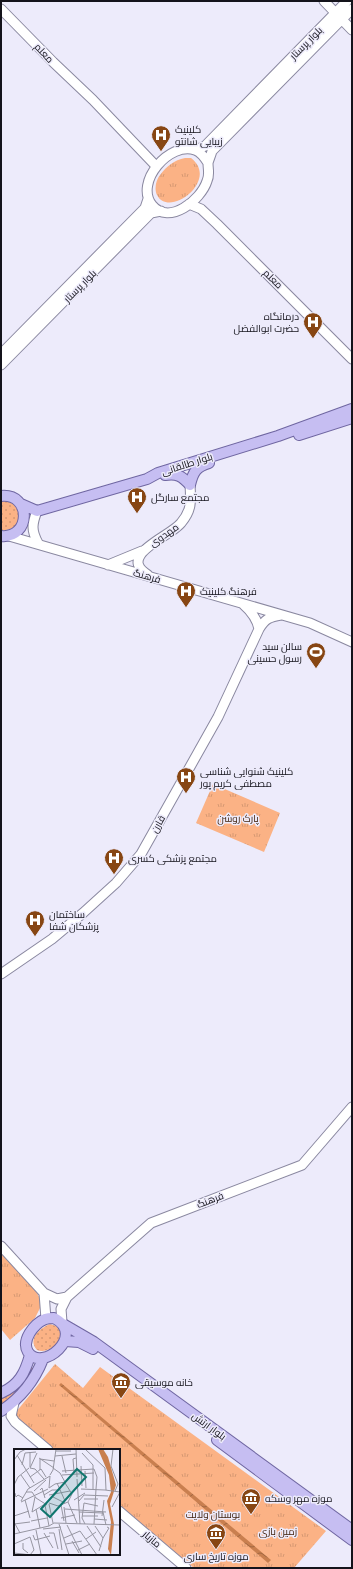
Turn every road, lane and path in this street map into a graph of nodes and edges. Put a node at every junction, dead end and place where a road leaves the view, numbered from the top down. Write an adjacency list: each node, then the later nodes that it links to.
1 (324, 1): 5 (main road)
2 (347, 1): 5 (main road, بلوار پرستار)
3 (1, 9): 9 (main road, معلم)
4 (352, 9): 5 (main road, بلوار پرستار)
5 (339, 16): 6 (main road); 7 (main road, بلوار پرستار); 8 (main road, بلوار پرستار)
6 (352, 30)
7 (196, 150): 8 (main road); 9 (main road)
8 (208, 163): 10 (main road)
9 (156, 166): 11 (main road)
10 (201, 193): 12 (main road); 16 (main road, معلم)
11 (148, 199): 13 (main road); 14 (main road, بلوار پرستار)
12 (189, 204): 13 (main road); 18 (main road, معلم)
13 (161, 211): 14 (main road, بلوار پرستار)
14 (101, 258): 15 (main road, بلوار پرستار)
15 (27, 333): 17 (main road, بلوار پرستار); 19 (main road, بلوار پرستار)
16 (352, 353)
17 (1, 354)
18 (352, 359)
19 (1, 366)
20 (352, 409): 22 (main road, بلوار طالقانی)
21 (352, 418): 23 (main road, بلوار طالقانی)
22 (147, 479): 23 (main road); 26 (main road, بلوار طالقانی)
23 (190, 485): 29 (main road, مهدوی)
24 (1, 496): 25 (main road)
25 (21, 504): 26 (main road); 27 (main road)
26 (37, 511): 28 (main road)
27 (5, 536): 28 (main road, فرهنگ)
28 (38, 543): 30 (main road, فرهنگ)
29 (142, 551): 30 (main road); 31 (main road, مهدوی)
30 (108, 565): 31 (main road, فرهنگ)
31 (152, 578): 32 (main road, فرهنگ)
32 (241, 602): 33 (main road, فرهنگ); 34 (main road)
33 (281, 616): 34 (main road, قارن); 35 (main road, فرهنگ)
34 (259, 629): 36 (main road, قارن)
35 (352, 642)
36 (1, 974)
37 (352, 1107): 40 (main road, فرهنگ)
38 (1, 1246): 39 (main road)
39 (44, 1293): 40 (main road); 41 (main road)
40 (67, 1297): 42 (main road)
41 (46, 1319): 42 (main road); 44 (main road)
42 (62, 1323): 43 (main road); 48 (main road, بلوار ارتش)
43 (65, 1341): 45 (main road); 48 (main road, بلوار ارتش)
44 (30, 1355): 45 (main road); 46 (main road)
45 (43, 1359): 47 (main road)
46 (1, 1393)
47 (14, 1402): 49 (main road); 51 (main road)
48 (171, 1402): 54 (main road, بلوار ارتش)
49 (1, 1412): 50 (main road)
50 (38, 1449)
51 (47, 1449)
52 (120, 1512): 55 (main road, مازیار)
53 (120, 1520): 55 (main road, مازیار)
54 (349, 1533)
55 (144, 1537): 56 (main road, مازیار); 57 (main road, مازیار)
56 (176, 1568)
57 (186, 1568)

